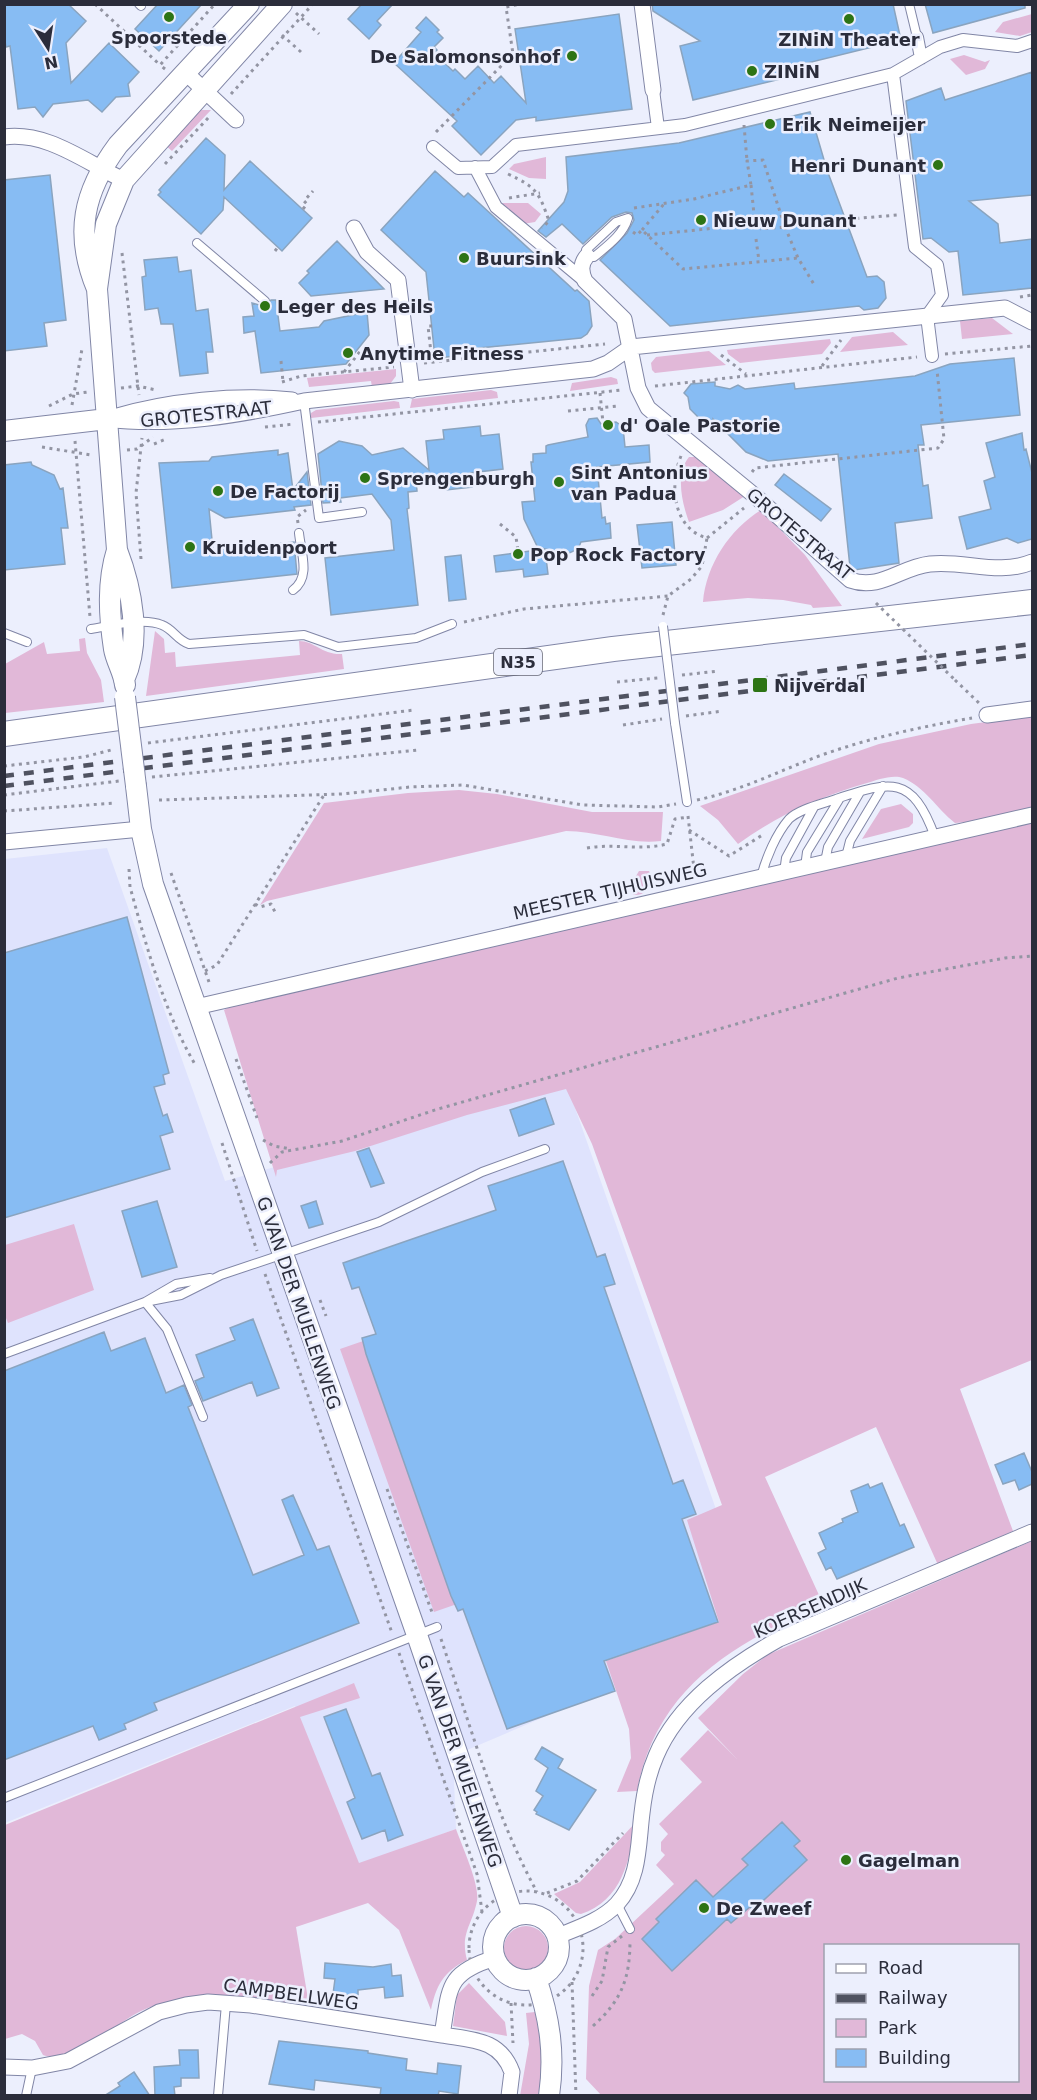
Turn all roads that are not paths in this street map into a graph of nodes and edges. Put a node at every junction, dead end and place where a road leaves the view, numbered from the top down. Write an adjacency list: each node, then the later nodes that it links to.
1 (251, 4): 5 (street); 9 (street)
2 (642, 4): 12 (street)
3 (909, 4): 6 (lane)
4 (287, 7): 5 (street)
5 (273, 27): 11 (street)
6 (917, 37): 8 (street)
7 (1032, 41): 8 (street)
8 (921, 58): 10 (street)
9 (186, 73): 11 (street); 18 (street)
10 (893, 74): 14 (street); 26 (street)
11 (204, 90): 13 (street); 19 (street)
12 (653, 90): 14 (street)
13 (236, 120)
14 (658, 128): 17 (street)
15 (4, 137): 18 (street)
16 (432, 142): 17 (street)
17 (475, 167): 23 (street)
18 (101, 170): 19 (street); 24 (street)
19 (124, 180): 24 (street)
20 (354, 228): 30 (street)
21 (197, 243): 25 (lane)
22 (586, 256): 22 (lane); 23 (street)
23 (585, 281): 28 (street)
24 (96, 289): 32 (street, G VAN DER MUELENWEG)
25 (265, 301)
26 (927, 315): 27 (street, GROTESTRAAT); 28 (street, GROTESTRAAT); 29 (street)
27 (1032, 325)
28 (631, 347): 30 (street, GROTESTRAAT); 36 (street, GROTESTRAAT)
29 (933, 356)
30 (412, 390): 31 (street, GROTESTRAAT)
31 (304, 401): 32 (street, GROTESTRAAT); 34 (lane)
32 (107, 419): 33 (street, GROTESTRAAT); 41 (street, G VAN DER MUELENWEG)
33 (4, 431)
34 (362, 512)
35 (299, 533): 37 (lane)
36 (1032, 562)
37 (294, 590)
38 (1032, 602): 48 (main road, N35)
39 (1032, 618): 49 (main road, N35)
40 (452, 624): 41 (lane)
41 (122, 625): 43 (lane); 56 (street, G VAN DER MUELENWEG, bridge)
42 (663, 626): 53 (lane, bridge)
43 (91, 628)
44 (4, 633): 45 (lane)
45 (27, 642)
46 (1032, 710): 47 (street)
47 (987, 715)
48 (4, 734)
49 (4, 748)
50 (883, 786): 51 (lane); 57 (lane); 59 (lane)
51 (860, 792): 52 (lane); 60 (lane)
52 (840, 798): 54 (lane); 61 (lane)
53 (687, 802)
54 (814, 807): 62 (lane); 63 (lane)
55 (1032, 815): 57 (street, MEESTER TIJHUISWEG)
56 (141, 830): 58 (street); 64 (street, G VAN DER MUELENWEG)
57 (935, 837): 59 (street, MEESTER TIJHUISWEG)
58 (4, 842)
59 (846, 857): 60 (street, MEESTER TIJHUISWEG)
60 (825, 862): 61 (street, MEESTER TIJHUISWEG)
61 (805, 867): 62 (street, MEESTER TIJHUISWEG)
62 (784, 872): 63 (street, MEESTER TIJHUISWEG)
63 (760, 877): 64 (street, MEESTER TIJHUISWEG)
64 (196, 1007): 66 (street, G VAN DER MUELENWEG)
65 (545, 1149): 66 (lane)
66 (283, 1255): 67 (lane); 72 (street, G VAN DER MUELENWEG)
67 (145, 1302): 68 (lane); 69 (lane)
68 (4, 1354)
69 (203, 1417)
70 (1032, 1532): 74 (street, KOERSENDIJK)
71 (437, 1627): 72 (lane)
72 (417, 1635): 73 (lane); 75 (street, G VAN DER MUELENWEG)
73 (4, 1798)
74 (617, 1904): 76 (lane); 77 (street, KOERSENDIJK)
75 (513, 1917): 77 (street); 78 (street)
76 (630, 1929)
77 (558, 1936): 79 (street)
78 (495, 1958): 79 (street); 81 (street)
79 (536, 1978): 87 (street)
80 (226, 2004): 81 (street, CAMPBELLWEG); 83 (street, CAMPBELLWEG); 85 (lane)
81 (442, 2035): 86 (street)
82 (4, 2067): 83 (street, CAMPBELLWEG)
83 (32, 2068): 84 (lane)
84 (26, 2096)
85 (218, 2096)
86 (509, 2096)
87 (549, 2096)

